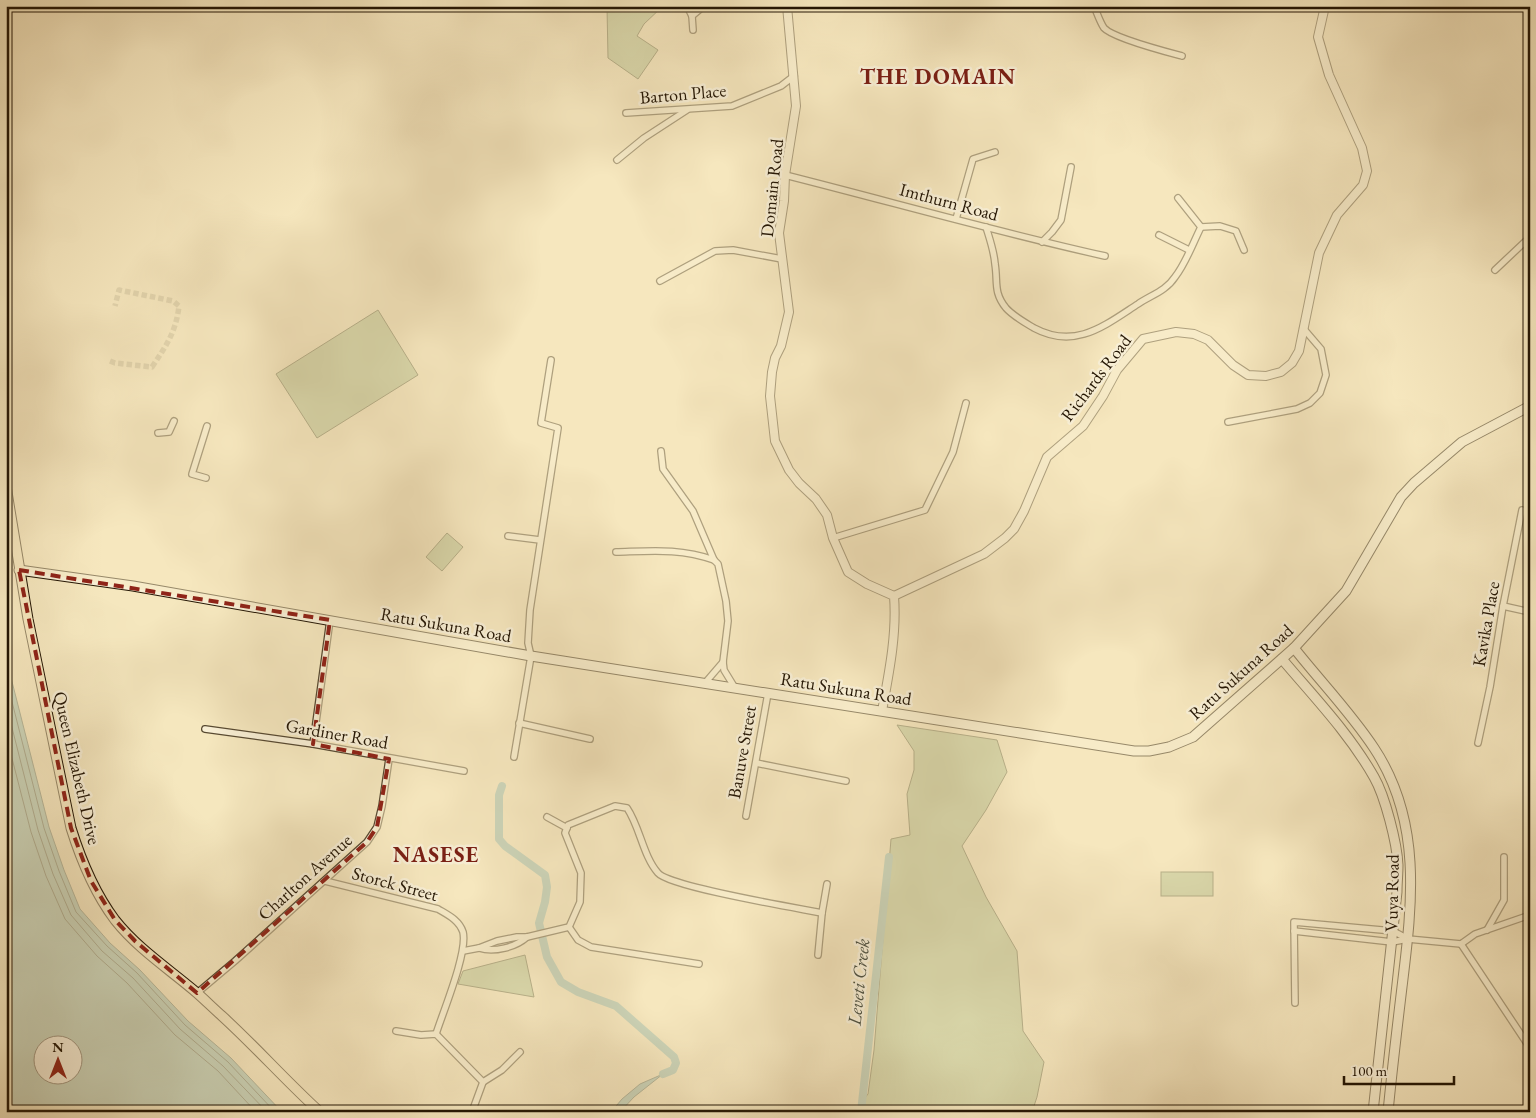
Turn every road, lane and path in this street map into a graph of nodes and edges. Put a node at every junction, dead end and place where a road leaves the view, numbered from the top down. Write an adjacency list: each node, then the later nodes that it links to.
1 (687, 6): 6 (street)
2 (704, 6): 6 (street)
3 (786, 6): 9 (street, Domain Road)
4 (1094, 6): 8 (street)
5 (1325, 6): 29 (street, Richards Road)
6 (692, 16): 7 (street)
7 (693, 30)
8 (1182, 56)
9 (794, 76): 10 (street, Barton Place); 15 (street, Domain Road)
10 (689, 109): 11 (street, Barton Place); 13 (street)
11 (626, 113)
12 (995, 152): 17 (street)
13 (617, 160)
14 (1071, 167): 22 (street)
15 (785, 175): 17 (street, Imthurn Road); 26 (street, Domain Road)
16 (1178, 198): 18 (street)
17 (956, 219): 19 (street, Imthurn Road)
18 (1201, 226): 23 (street); 24 (street)
19 (986, 228): 22 (street, Imthurn Road); 23 (street)
20 (1159, 235): 23 (street)
21 (1530, 237): 27 (street)
22 (1042, 242): 25 (street, Imthurn Road)
23 (1189, 250)
24 (1244, 250)
25 (1105, 256)
26 (782, 259): 28 (street); 42 (street, Domain Road)
27 (1495, 270)
28 (660, 281)
29 (1303, 328): 34 (street); 47 (street, Richards Road)
30 (551, 360): 43 (street)
31 (966, 403): 42 (street)
32 (1530, 406): 51 (main road, Ratu Sukuna Road)
33 (174, 421): 36 (street)
34 (1228, 422)
35 (207, 426): 38 (street)
36 (158, 433)
37 (661, 451): 45 (street)
38 (206, 478)
39 (6, 486): 46 (main road, Queen Elizabeth Drive)
40 (1522, 510): 48 (street, Kavika Place)
41 (508, 536): 43 (street)
42 (832, 538): 47 (street, Domain Road)
43 (540, 540): 52 (street)
44 (616, 552): 45 (street)
45 (714, 560): 54 (street)
46 (19, 570): 50 (main road, Ratu Sukuna Road); 87 (main road, Queen Elizabeth Drive)
47 (894, 596): 58 (street)
48 (1503, 606): 49 (street); 62 (street, Kavika Place)
49 (1530, 612)
50 (330, 620): 52 (main road, Ratu Sukuna Road); 63 (street)
51 (1294, 648): 53 (main road, Ratu Sukuna Road); 81 (main road, Vuya Road)
52 (531, 656): 55 (main road, Ratu Sukuna Road); 59 (street)
53 (1282, 659): 58 (main road, Ratu Sukuna Road); 80 (main road, Vuya Road)
54 (723, 662): 55 (street); 56 (street)
55 (705, 683): 56 (main road, Ratu Sukuna Road)
56 (734, 688): 57 (main road, Ratu Sukuna Road)
57 (768, 693): 58 (main road, Ratu Sukuna Road); 66 (street, Banuve Street)
58 (882, 711)
59 (519, 723): 61 (street); 64 (street)
60 (205, 729): 63 (street, Gardiner Road)
61 (590, 739)
62 (1478, 743)
63 (313, 744): 65 (street, Gardiner Road)
64 (514, 757)
65 (389, 758): 67 (street, Gardiner Road); 73 (street, Charlton Avenue)
66 (756, 762): 68 (street); 69 (street, Banuve Street)
67 (464, 771)
68 (846, 781)
69 (746, 816)
70 (547, 817): 71 (street)
71 (567, 828): 75 (street); 77 (street)
72 (1504, 857): 78 (street)
73 (325, 881): 84 (street, Storck Street); 87 (street, Charlton Avenue)
74 (827, 884): 75 (street)
75 (822, 913): 85 (street)
76 (1530, 915): 78 (street)
77 (569, 927): 84 (street); 86 (street)
78 (1487, 930): 83 (street)
79 (1294, 931): 80 (street); 82 (street); 88 (street)
80 (1393, 931): 81 (street); 82 (main road, Vuya Road)
81 (1408, 939): 82 (street); 83 (street); 97 (main road, Vuya Road)
82 (1392, 942): 96 (main road, Vuya Road)
83 (1461, 944): 91 (street)
84 (463, 951): 90 (street, Storck Street)
85 (818, 955)
86 (699, 964)
87 (197, 993): 94 (main road, Queen Elizabeth Drive)
88 (1295, 1004)
89 (396, 1031): 90 (street)
90 (436, 1034): 93 (street)
91 (1530, 1048)
92 (520, 1052): 93 (street)
93 (483, 1082): 95 (street)
94 (320, 1112)
95 (472, 1112)
96 (1372, 1112)
97 (1388, 1112)

